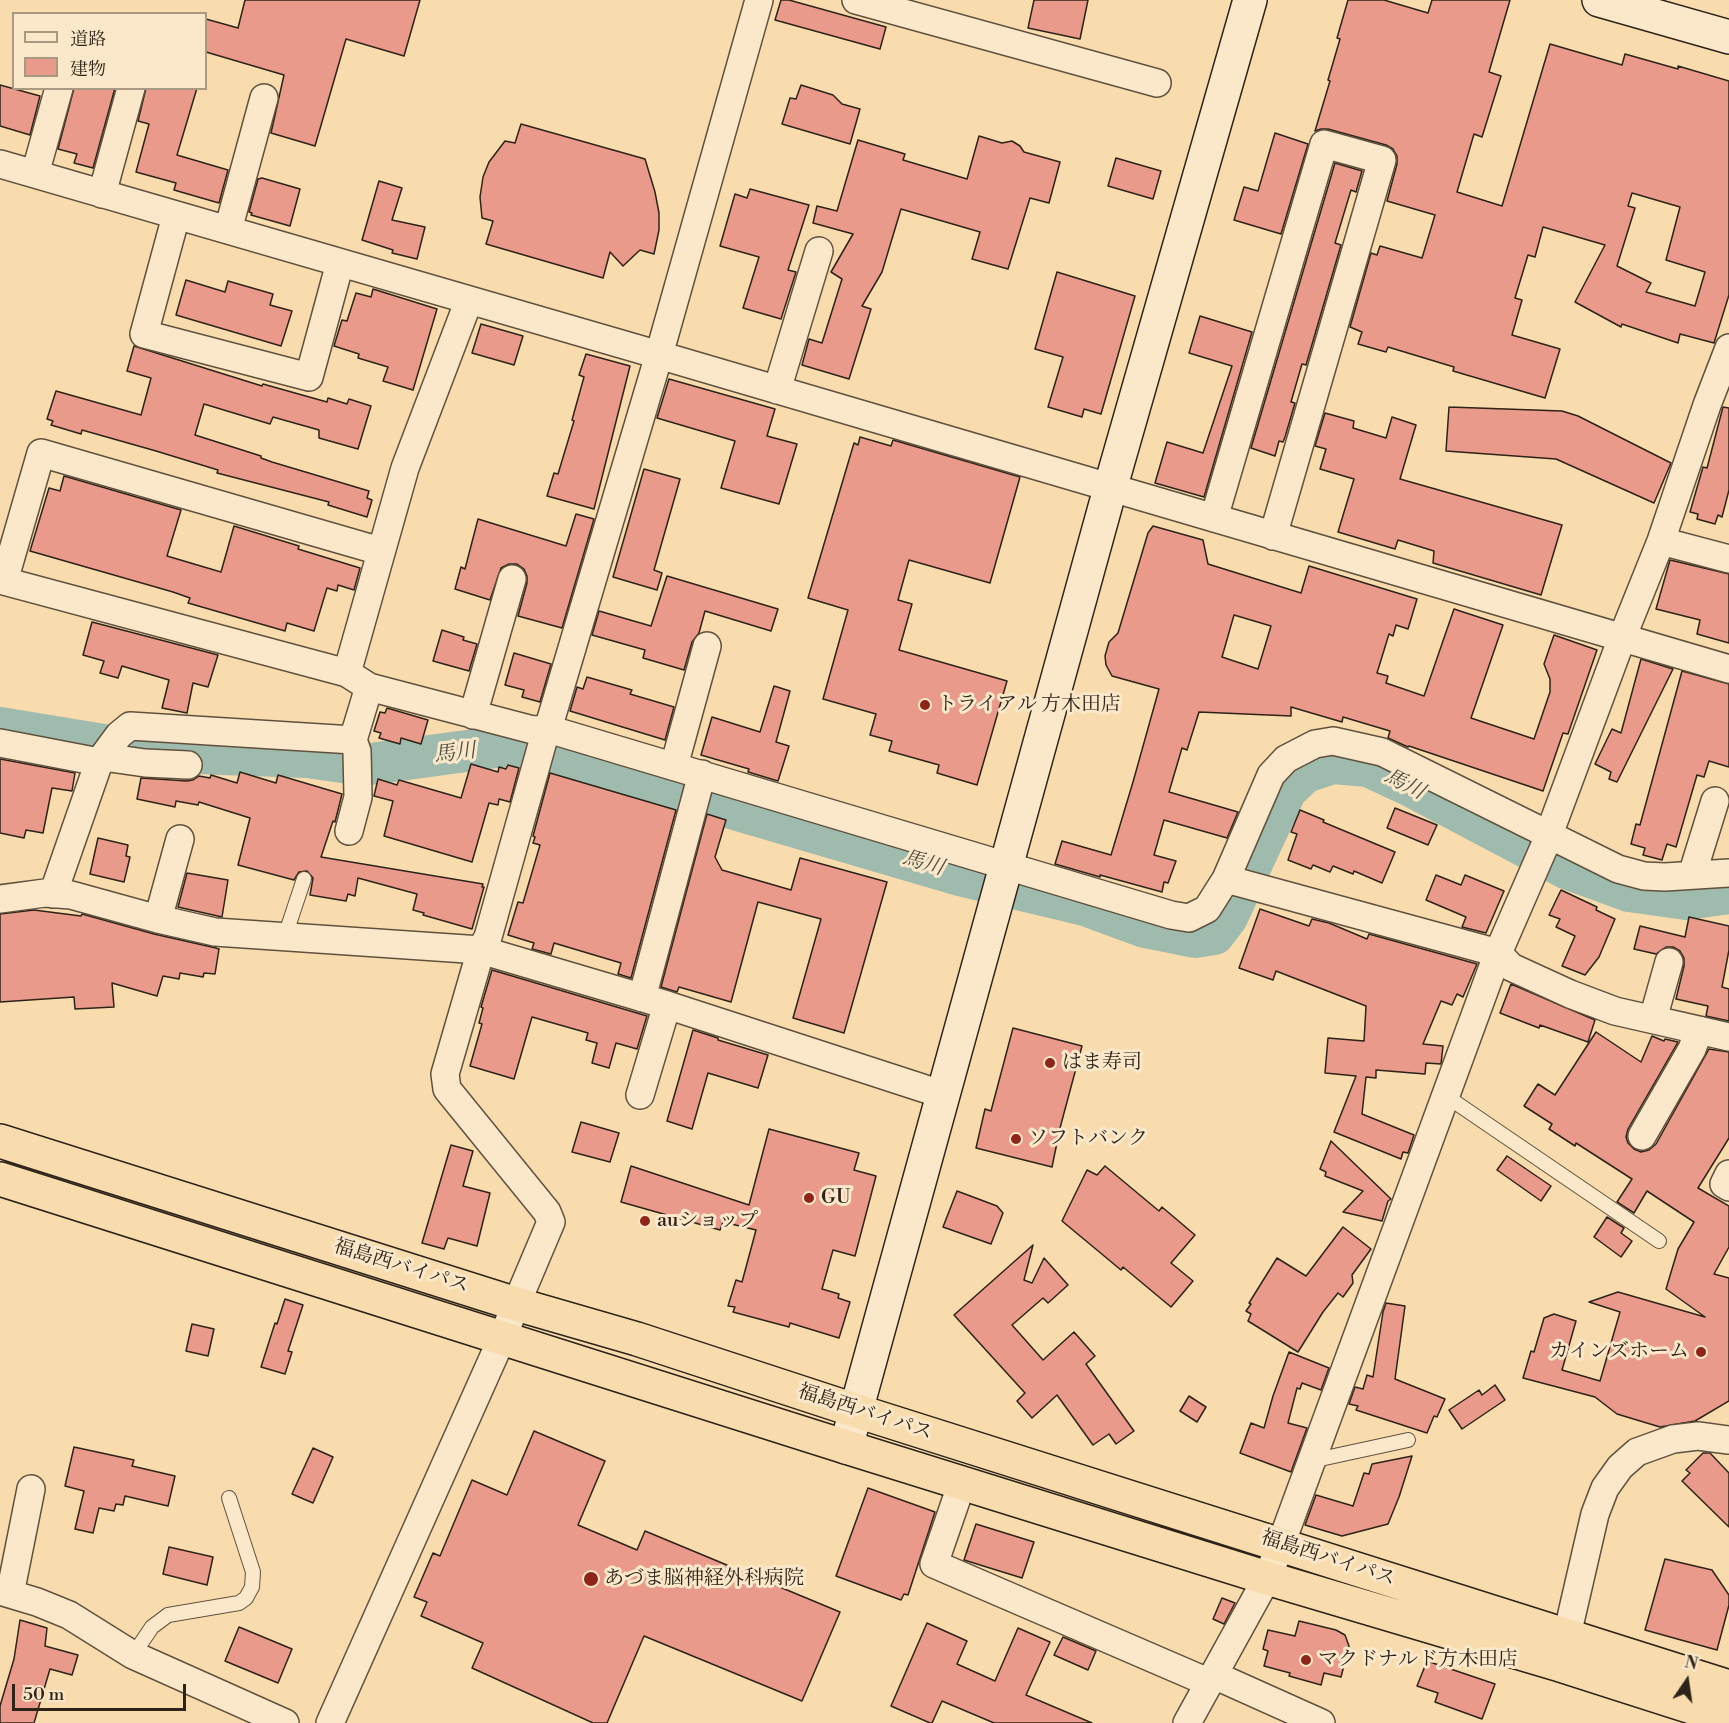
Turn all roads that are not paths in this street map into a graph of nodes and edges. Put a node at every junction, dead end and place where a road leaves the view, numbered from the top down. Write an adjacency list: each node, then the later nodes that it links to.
1 (759, 0): 19 (street)
2 (856, 0): 6 (street)
3 (1250, 0): 22 (street)
4 (1599, 0): 5 (street)
5 (1729, 37)
6 (1157, 83)
7 (58, 90): 11 (street)
8 (130, 90): 12 (street)
9 (264, 98): 14 (street)
10 (0, 164): 11 (street)
11 (35, 174): 12 (street)
12 (102, 194): 13 (street)
13 (176, 216): 14 (street); 16 (street)
14 (228, 231): 16 (street)
15 (819, 251): 20 (street)
16 (340, 263): 17 (street)
17 (469, 300): 19 (street); 26 (street)
18 (1729, 348): 21 (street)
19 (659, 355): 20 (street); 36 (street)
20 (777, 390): 22 (street)
21 (1718, 408): 25 (street)
22 (1110, 489): 23 (street); 47 (street)
23 (1214, 518): 24 (street); 24 (street)
24 (1273, 536): 30 (street)
25 (1662, 541): 27 (street); 30 (street)
26 (380, 551): 29 (street); 33 (street)
27 (1729, 559)
28 (512, 579): 35 (street)
29 (2, 581): 33 (street)
30 (1622, 638): 32 (street); 46 (street)
31 (707, 646): 41 (street)
32 (1729, 669)
33 (346, 673): 34 (street)
34 (369, 687): 35 (street); 38 (street)
35 (473, 715): 36 (street)
36 (546, 735): 41 (street); 56 (street)
37 (0, 743): 39 (street)
38 (355, 746): 39 (street); 44 (street)
39 (106, 752): 40 (street); 52 (street)
40 (188, 765)
41 (674, 766): 42 (street)
42 (700, 780): 47 (street); 59 (street)
43 (1715, 801): 49 (street)
44 (349, 831)
45 (180, 839): 54 (street)
46 (1546, 840): 49 (street); 51 (street); 57 (street)
47 (1005, 868): 51 (street); 65 (street)
48 (1729, 873): 49 (street)
49 (1692, 875)
50 (304, 879): 55 (lane)
51 (1237, 881): 57 (street)
52 (53, 894): 53 (street); 54 (street)
53 (0, 899)
54 (158, 919): 55 (street)
55 (285, 936): 56 (street)
56 (481, 950): 59 (street); 73 (street)
57 (1498, 953): 61 (street); 66 (street)
58 (1670, 962): 61 (street)
59 (642, 998): 60 (street)
60 (667, 1005): 64 (street); 65 (street)
61 (1653, 1019): 62 (street)
62 (1699, 1030): 63 (street); 67 (street)
63 (1729, 1037)
64 (640, 1095)
65 (944, 1095): 75 (street)
66 (1446, 1096): 72 (lane); 79 (street)
67 (1642, 1136)
68 (0, 1141): 73 (highway, 福島西バイパス)
69 (1729, 1174): 71 (street)
70 (0, 1179): 74 (highway, 福島西バイパス)
71 (1729, 1186)
72 (1659, 1241)
73 (516, 1304): 74 (street); 75 (highway, 福島西バイパス)
74 (502, 1338): 78 (highway, 福島西バイパス); 92 (street)
75 (857, 1411): 78 (street); 83 (highway, 福島西バイパス)
76 (1408, 1440): 79 (lane)
77 (1729, 1440): 86 (street)
78 (846, 1447): 80 (highway, 福島西バイパス)
79 (1311, 1461): 83 (street)
80 (962, 1483): 84 (highway, 福島西バイパス); 88 (street)
81 (31, 1489): 85 (street)
82 (229, 1498): 87 (lane)
83 (1281, 1544): 84 (street); 86 (highway, 福島西バイパス)
84 (1267, 1578): 88 (street); 90 (highway, 福島西バイパス)
85 (5, 1593): 87 (street)
86 (1567, 1635): 89 (highway, 福島西バイパス)
87 (133, 1656): 91 (street)
88 (1212, 1679): 93 (street); 94 (street)
89 (1729, 1687)
90 (1729, 1719)
91 (285, 1723)
92 (330, 1723)
93 (1187, 1723)
94 (1321, 1723)

